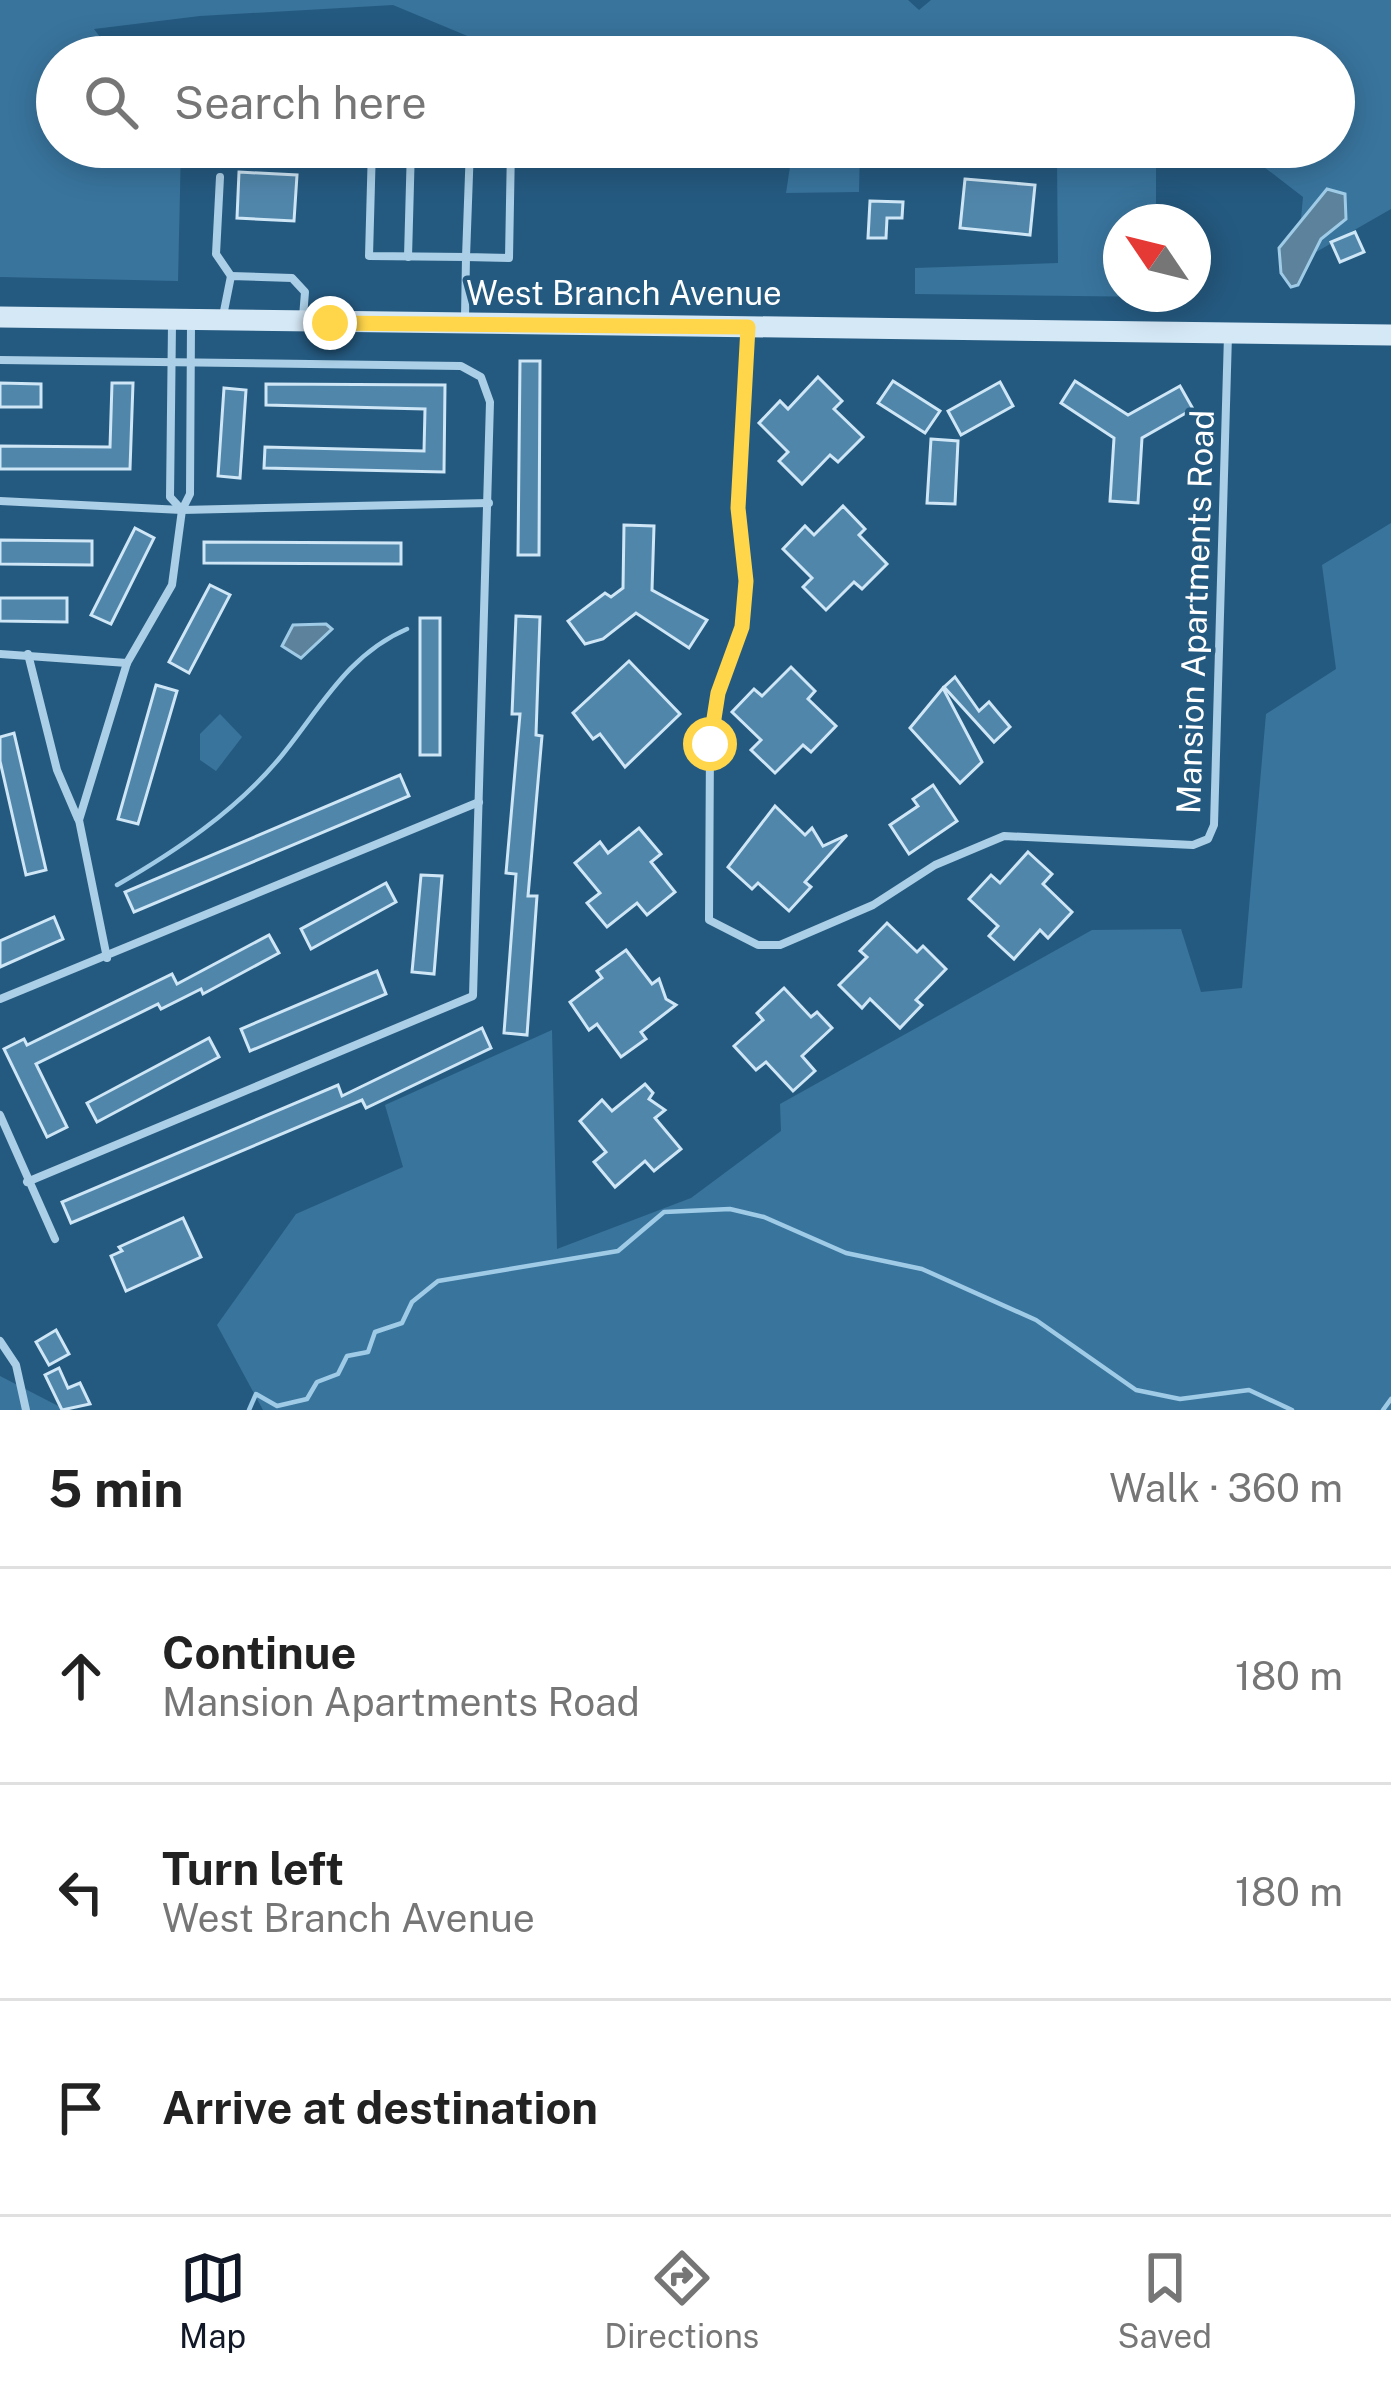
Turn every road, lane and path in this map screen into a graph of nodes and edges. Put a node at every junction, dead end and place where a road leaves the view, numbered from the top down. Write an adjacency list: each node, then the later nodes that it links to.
1 (371, 168): 6 (lane)
2 (410, 168): 6 (lane)
3 (469, 168): 7 (lane)
4 (510, 168): 7 (lane)
5 (220, 177): 8 (lane)
6 (408, 256): 7 (lane)
7 (466, 257): 13 (lane)
8 (231, 276): 11 (lane); 12 (lane)
9 (0, 317): 10 (street, West Branch Avenue)
10 (182, 323): 11 (street, West Branch Avenue); 18 (lane); 19 (lane)
11 (222, 323): 12 (street, West Branch Avenue)
12 (303, 323): 13 (street, West Branch Avenue)
13 (464, 326): 14 (street, West Branch Avenue)
14 (748, 327): 15 (street, West Branch Avenue); 15 (lane, Mansion Apartments Road)
15 (1228, 334): 16 (street, West Branch Avenue)
16 (1391, 335)
17 (0, 360): 18 (lane)
18 (171, 364): 19 (lane); 22 (lane)
19 (191, 364): 21 (lane); 22 (lane)
20 (0, 501): 22 (lane)
21 (489, 503): 22 (lane); 26 (lane)
22 (182, 510): 25 (lane)
23 (0, 654): 24 (lane)
24 (28, 654): 25 (lane); 27 (lane)
25 (127, 663): 27 (lane)
26 (479, 802): 28 (lane); 31 (lane)
27 (79, 820): 28 (lane)
28 (107, 958): 29 (lane)
29 (0, 999)
30 (0, 1115): 31 (lane)
31 (27, 1182): 32 (lane)
32 (55, 1239)
33 (0, 1341): 34 (lane)
34 (26, 1410)

